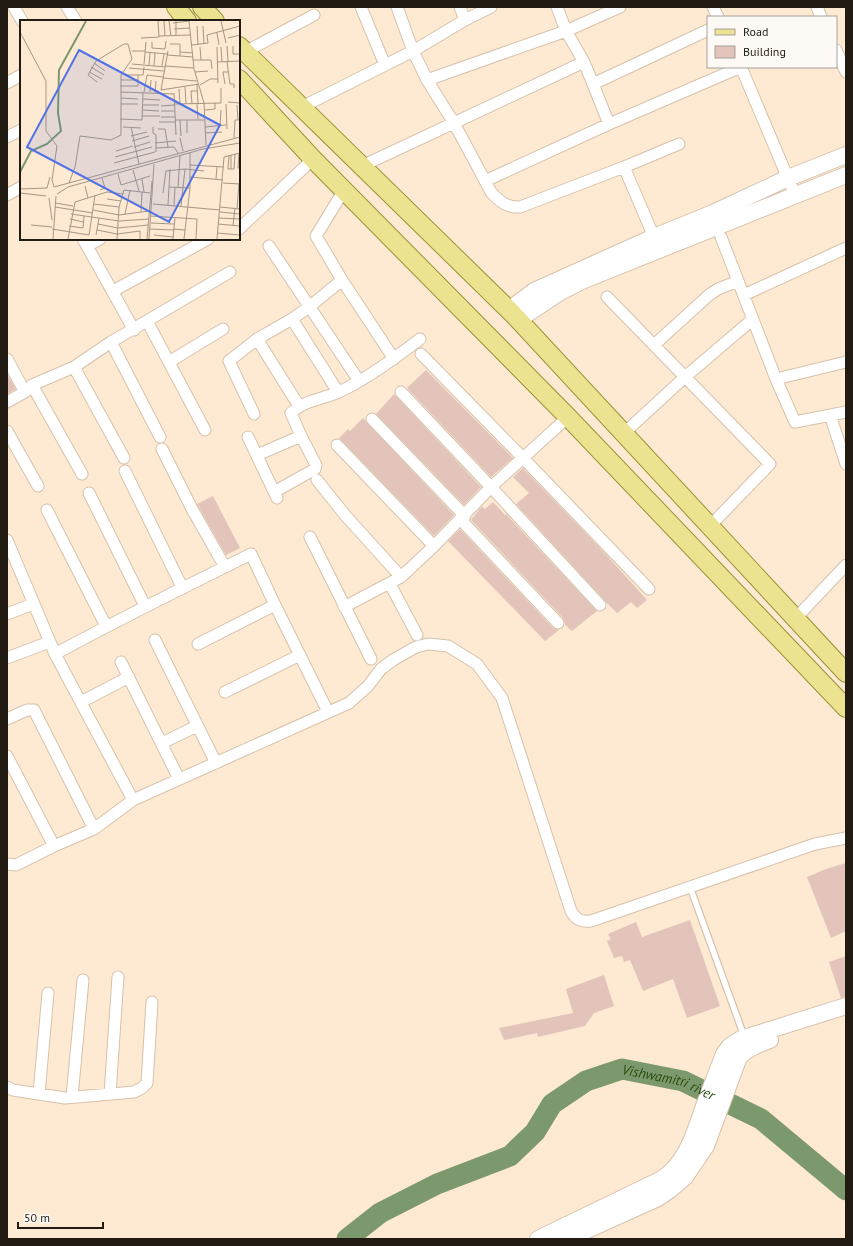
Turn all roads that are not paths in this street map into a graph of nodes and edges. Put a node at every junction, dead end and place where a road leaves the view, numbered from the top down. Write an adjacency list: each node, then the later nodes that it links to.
1 (14, 7): 14 (street)
2 (67, 7): 15 (street)
3 (176, 7): 16 (main road)
4 (202, 7): 17 (main road)
5 (361, 7): 25 (street)
6 (397, 7): 22 (street)
7 (460, 7): 18 (street)
8 (491, 7): 18 (street)
9 (557, 7): 20 (street)
10 (620, 7): 20 (street)
11 (713, 7): 13 (street)
12 (314, 15): 21 (street)
13 (718, 16)
14 (21, 20)
15 (75, 20)
16 (186, 20)
17 (214, 20)
18 (465, 20): 22 (street)
19 (707, 30): 33 (street)
20 (566, 31): 24 (street); 31 (street)
21 (242, 49): 34 (main road)
22 (413, 51): 25 (street); 31 (street)
23 (837, 52): 28 (street)
24 (584, 62): 33 (street); 35 (street)
25 (385, 65): 34 (street)
26 (739, 68): 36 (street)
27 (741, 68): 45 (street)
28 (846, 72)
29 (20, 76): 32 (street)
30 (240, 80): 41 (main road)
31 (427, 80): 35 (street)
32 (7, 83)
33 (593, 84): 36 (street)
34 (302, 107): 42 (main road)
35 (454, 123): 42 (street); 46 (street)
36 (609, 124): 46 (street)
37 (20, 130): 38 (street)
38 (7, 137)
39 (679, 144): 43 (street)
40 (846, 155): 45 (main road)
41 (313, 159): 48 (main road); 51 (street)
42 (362, 166): 66 (main road)
43 (624, 167): 46 (street); 52 (street)
44 (846, 175): 50 (main road)
45 (788, 178): 50 (street); 52 (main road)
46 (485, 181)
47 (20, 188): 49 (street)
48 (344, 190): 60 (street); 93 (main road)
49 (7, 195)
50 (795, 196): 66 (main road)
51 (240, 228)
52 (654, 237): 66 (main road)
53 (721, 237): 61 (street)
54 (96, 240): 56 (street)
55 (206, 240): 62 (street)
56 (85, 243): 62 (street)
57 (269, 246): 65 (street)
58 (846, 248): 63 (street)
59 (230, 272): 69 (street)
60 (342, 280): 65 (street); 78 (street)
61 (738, 281): 63 (street); 75 (street)
62 (113, 291): 71 (street)
63 (744, 295): 68 (street)
64 (607, 296): 75 (street)
65 (309, 307): 67 (street); 84 (street)
66 (514, 315): 97 (main road)
67 (292, 319): 72 (street); 86 (street)
68 (754, 319): 82 (street); 83 (street)
69 (147, 321): 71 (street); 79 (street)
70 (223, 329): 79 (street)
71 (134, 330): 74 (street)
72 (257, 339): 89 (street); 91 (street)
73 (420, 339): 78 (street)
74 (111, 342): 81 (street); 99 (street)
75 (654, 345): 82 (street)
76 (421, 354): 105 (street)
77 (7, 359): 85 (street)
78 (394, 359): 84 (street)
79 (169, 362): 96 (street)
80 (846, 362): 83 (street)
81 (74, 367): 85 (street); 104 (street)
82 (684, 377): 97 (street); 115 (street)
83 (776, 379): 92 (street)
84 (359, 381): 86 (street)
85 (28, 388): 88 (street); 108 (street)
86 (338, 392): 89 (street)
87 (401, 392): 111 (street)
88 (7, 402)
89 (299, 406): 98 (street)
90 (846, 412): 92 (street)
91 (254, 414)
92 (830, 415): 106 (street)
93 (568, 417): 105 (street); 149 (main road)
94 (372, 419): 114 (street)
95 (7, 430): 110 (street)
96 (205, 430)
97 (623, 434): 115 (main road)
98 (301, 436): 103 (street); 103 (street)
99 (160, 437)
100 (248, 437): 103 (street)
101 (337, 445): 118 (street)
102 (162, 449): 121 (street)
103 (257, 455)
104 (124, 458)
105 (523, 458): 111 (street); 126 (street)
106 (846, 464)
107 (125, 471): 125 (street)
108 (82, 474)
109 (317, 480): 123 (street)
110 (38, 486)
111 (491, 487): 114 (street); 129 (street)
112 (88, 493): 130 (street)
113 (47, 510): 135 (street)
114 (463, 518): 118 (street); 134 (street)
115 (710, 526): 133 (main road)
116 (310, 537): 131 (street)
117 (7, 540): 120 (street)
118 (434, 546): 123 (street)
119 (846, 565): 133 (street)
120 (18, 566): 122 (street); 127 (street)
121 (225, 567): 125 (street); 128 (street)
122 (7, 571)
123 (400, 577): 124 (street)
124 (390, 584): 131 (street); 136 (street)
125 (182, 588): 130 (street)
126 (649, 589)
127 (33, 604): 132 (street); 138 (street)
128 (275, 605): 139 (street); 141 (street)
129 (600, 605)
130 (145, 606): 135 (street)
131 (344, 606): 143 (street)
132 (7, 614)
133 (796, 618): 145 (main road)
134 (558, 624)
135 (106, 626): 140 (street)
136 (417, 634)
137 (155, 640): 152 (street)
138 (49, 642): 140 (street); 142 (street)
139 (198, 644)
140 (55, 654): 148 (street)
141 (300, 655): 147 (street); 150 (street)
142 (7, 658)
143 (371, 659)
144 (122, 662): 146 (street)
145 (846, 673)
146 (129, 677): 148 (street); 153 (street)
147 (225, 692)
148 (81, 702): 157 (street)
149 (846, 708)
150 (328, 712): 155 (street); 162 (street)
151 (7, 719): 158 (street)
152 (197, 726): 153 (street); 155 (street)
153 (162, 743): 156 (street)
154 (7, 756): 160 (street)
155 (216, 763): 156 (street)
156 (179, 779): 157 (street)
157 (133, 800): 158 (street)
158 (94, 829): 160 (street)
159 (846, 838): 162 (street)
160 (54, 846): 161 (street)
161 (7, 864)
162 (690, 887): 169 (lane)
163 (118, 977): 172 (street)
164 (83, 980): 173 (street)
165 (48, 993): 171 (street)
166 (152, 1002): 172 (street)
167 (846, 1006): 169 (main road)
168 (846, 1018): 174 (main road)
169 (745, 1038): 174 (main road)
170 (7, 1087): 171 (street)
171 (39, 1094): 173 (street)
172 (110, 1094): 173 (street)
173 (72, 1097)
174 (695, 1150): 175 (main road); 176 (main road)
175 (538, 1239)
176 (567, 1239)

